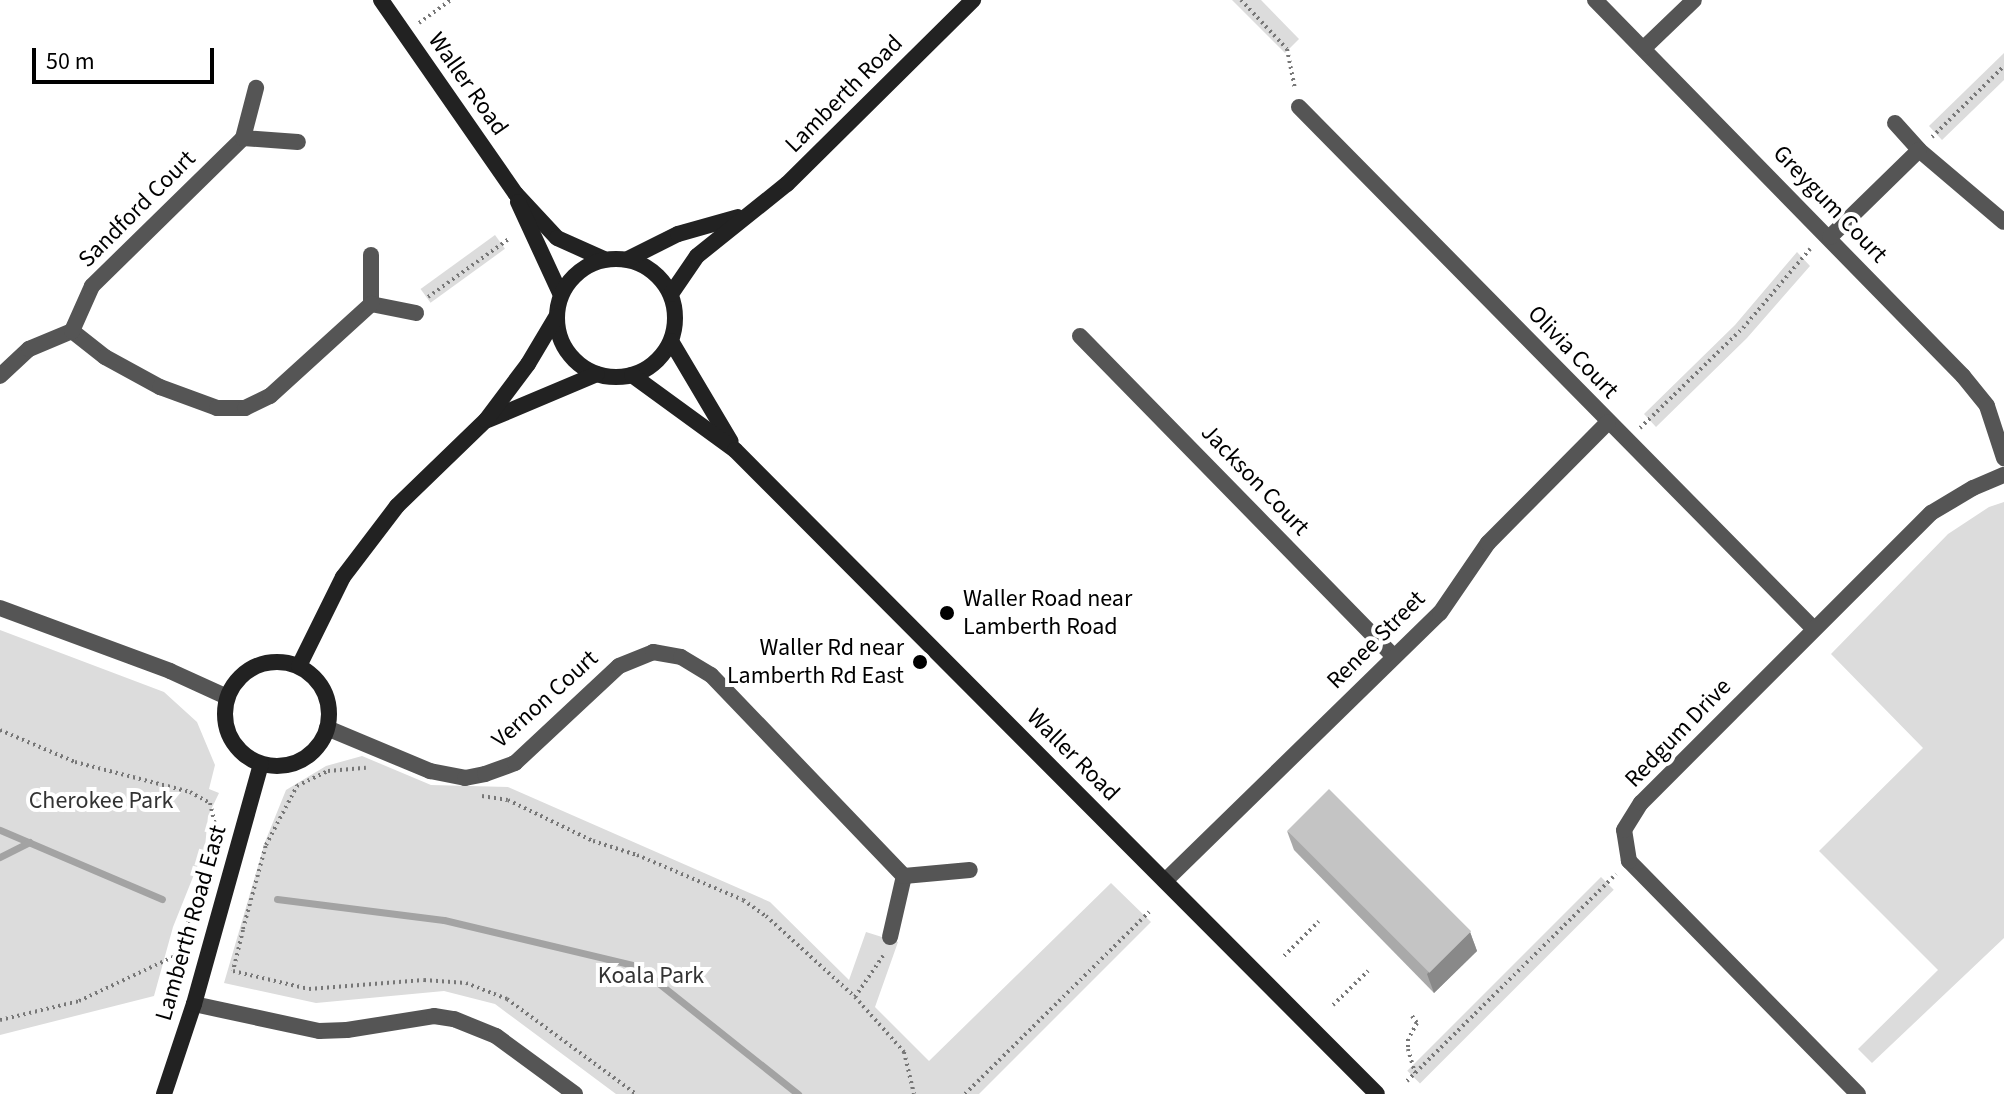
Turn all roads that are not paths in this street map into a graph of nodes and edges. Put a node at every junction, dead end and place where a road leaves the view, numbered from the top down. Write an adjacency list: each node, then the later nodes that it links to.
1 (381, 0): 12 (street, Waller Road)
2 (973, 0): 13 (street, Lamberth Road)
3 (1595, 0): 5 (street, Greygum Court)
4 (1694, 0): 5 (street)
5 (1644, 48): 15 (street, Greygum Court)
6 (256, 88): 9 (street)
7 (1299, 107): 31 (street, Olivia Court)
8 (1895, 123): 11 (street)
9 (243, 138): 10 (street); 24 (street, Sandford Court)
10 (298, 142)
11 (1919, 150): 14 (street); 15 (street)
12 (516, 194): 17 (street, Waller Road); 20 (street, Waller Road)
13 (743, 216): 18 (street, Lamberth Road); 19 (street, Lamberth Road)
14 (2004, 222)
15 (1830, 237): 33 (street, Greygum Court)
16 (371, 255): 21 (street)
17 (604, 259): 18 (street); 20 (street)
18 (628, 259): 19 (street)
19 (671, 294): 26 (street)
20 (561, 295): 23 (street)
21 (371, 304): 22 (street); 24 (street)
22 (416, 313)
23 (556, 317): 27 (street); 30 (street)
24 (72, 331): 29 (street)
25 (1080, 336): 37 (street, Jackson Court)
26 (671, 341): 28 (street); 32 (street, Waller Road)
27 (597, 374): 28 (street); 30 (street)
28 (632, 375): 32 (street, Waller Road)
29 (0, 376)
30 (486, 420): 38 (street)
31 (1608, 422): 36 (street, Olivia Court); 37 (street, Renee Street)
32 (735, 450): 44 (street, Waller Road)
33 (2004, 458)
34 (2004, 475): 36 (street, Redgum Drive)
35 (0, 608): 39 (street)
36 (1814, 629): 50 (street, Redgum Drive)
37 (1394, 657): 44 (street, Renee Street)
38 (299, 666): 39 (street); 40 (street)
39 (227, 697): 41 (street)
40 (327, 728): 41 (street); 43 (street, Vernon Court)
41 (261, 764): 46 (street, Lamberth Road East)
42 (970, 870): 43 (street)
43 (904, 876): 45 (street)
44 (1165, 881): 49 (street, Waller Road)
45 (890, 937)
46 (194, 1004): 47 (street, Lamberth Road East); 48 (street)
47 (164, 1094)
48 (575, 1094)
49 (1377, 1094)
50 (1858, 1094)

